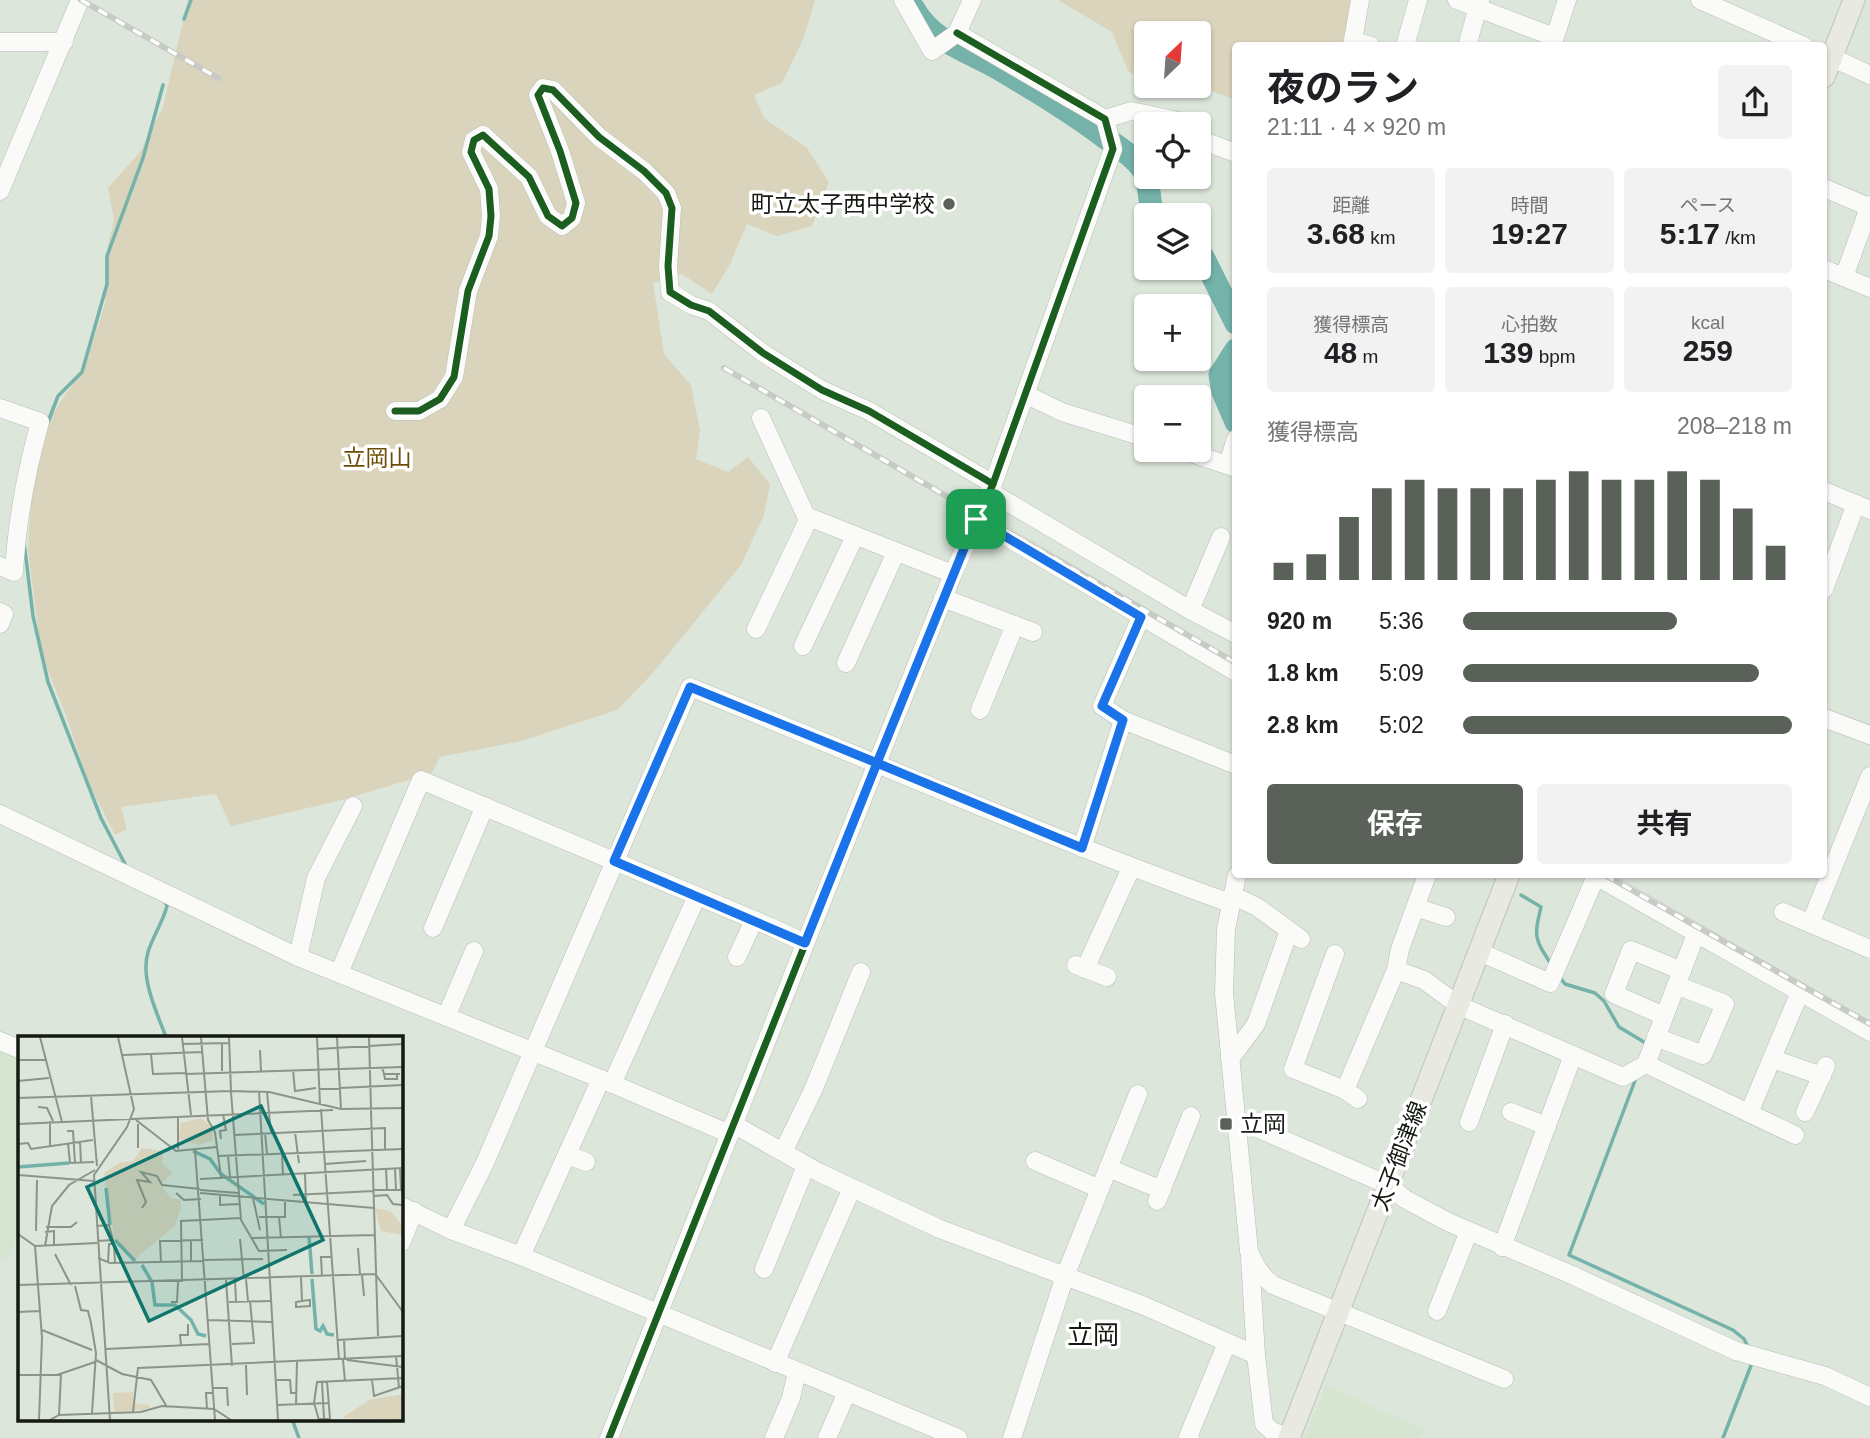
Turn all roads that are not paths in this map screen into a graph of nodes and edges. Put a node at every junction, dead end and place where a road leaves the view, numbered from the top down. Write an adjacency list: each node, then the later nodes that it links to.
1 (80, 0): 14 (street)
2 (903, 0): 11 (street)
3 (972, 0): 11 (street)
4 (1360, 0): 15 (street)
5 (1418, 0): 16 (street)
6 (1457, 0): 10 (street)
7 (1567, 0): 12 (street)
8 (1700, 0): 18 (street)
9 (1854, 0): 19 (main road)
10 (1479, 4): 12 (street); 17 (street)
11 (957, 33): 23 (street)
12 (1553, 41)
13 (0, 42): 14 (street)
14 (64, 42): 27 (street)
15 (1359, 42)
16 (1406, 42)
17 (1468, 42)
18 (1795, 42)
19 (1827, 61)
20 (1827, 63): 21 (street)
21 (1870, 75)
22 (1136, 112): 23 (street)
23 (1105, 119): 32 (street)
24 (1211, 144): 25 (street)
25 (1232, 152)
26 (1827, 189): 28 (street)
27 (0, 191)
28 (1870, 206): 30 (street)
29 (1827, 270): 30 (street)
30 (1844, 278): 31 (street)
31 (1870, 288)
32 (1025, 394): 36 (street); 39 (street)
33 (0, 408): 47 (street)
34 (395, 411): 39 (street)
35 (761, 418): 42 (street)
36 (1134, 434)
37 (1211, 459): 38 (street)
38 (1232, 466)
39 (991, 488): 43 (street); 51 (street)
40 (1827, 492): 41 (street)
41 (1863, 507): 49 (street)
42 (809, 518): 44 (street); 56 (street)
43 (976, 519): 48 (street); 53 (street)
44 (855, 536): 46 (street); 59 (street)
45 (1221, 537): 51 (street)
46 (896, 552): 48 (street); 60 (street)
47 (0, 566)
48 (953, 574): 50 (street)
49 (1827, 583)
50 (943, 598): 55 (street); 66 (street)
51 (1190, 610): 58 (street)
52 (0, 612): 54 (street)
53 (1141, 617): 61 (street); 64 (street)
54 (0, 624)
55 (1015, 625): 57 (street); 62 (street)
56 (756, 629)
57 (1033, 632)
58 (1232, 632)
59 (802, 639)
60 (846, 663)
61 (1232, 670)
62 (980, 710)
63 (1827, 719): 65 (street)
64 (1123, 720): 67 (street); 72 (street)
65 (1870, 735)
66 (877, 763): 72 (street); 73 (street); 89 (street)
67 (1232, 763)
68 (1870, 776): 86 (street)
69 (353, 806): 94 (street)
70 (485, 807): 73 (street); 87 (street); 98 (street)
71 (0, 814): 94 (street)
72 (1082, 848): 74 (street)
73 (614, 861): 80 (street); 110 (street)
74 (1131, 868): 81 (street); 99 (street)
75 (1236, 878): 81 (street)
76 (1426, 878): 82 (street)
77 (1508, 878): 92 (main road, 太子御津線)
78 (1594, 878): 92 (street)
79 (1600, 878): 88 (street)
80 (697, 896): 85 (street); 115 (street)
81 (1231, 899): 112 (street); 112 (street)
82 (1415, 908): 84 (street); 96 (street)
83 (1783, 912): 86 (street)
84 (1446, 917)
85 (754, 920): 89 (street); 95 (street)
86 (1811, 922): 90 (street)
87 (433, 928)
88 (1696, 934): 100 (street); 101 (street)
89 (805, 943): 124 (street)
90 (1869, 946)
91 (474, 951): 104 (street)
92 (1480, 952): 102 (main road, 太子御津線)
93 (1335, 954): 96 (street)
94 (298, 957): 98 (street)
95 (737, 957)
96 (1396, 970): 102 (street)
97 (861, 972): 126 (street)
98 (339, 973): 104 (street)
99 (1107, 977)
100 (1679, 978): 103 (street); 103 (street); 107 (street)
101 (1800, 992): 106 (street); 113 (street)
102 (1458, 1005): 105 (street); 132 (main road, 太子御津線)
103 (1664, 1016): 107 (street)
104 (446, 1017): 110 (street)
105 (1505, 1024): 111 (street); 122 (street)
106 (1870, 1032)
107 (1656, 1037): 114 (street)
108 (0, 1041): 109 (street)
109 (18, 1049)
110 (533, 1052): 115 (street); 136 (street)
111 (1573, 1055): 114 (street); 123 (street)
112 (1230, 1059): 120 (street)
113 (1773, 1059): 117 (street); 118 (street)
114 (1646, 1064): 118 (street)
115 (607, 1081): 124 (street); 127 (street)
116 (1138, 1094): 131 (street)
117 (1805, 1112)
118 (1749, 1113): 125 (street)
119 (1191, 1116): 131 (street)
120 (1236, 1119): 132 (street); 140 (street)
121 (1516, 1119): 123 (street)
122 (1469, 1122)
123 (1547, 1126): 139 (street)
124 (731, 1129): 126 (street); 146 (street)
125 (1794, 1135)
126 (783, 1152): 130 (street)
127 (568, 1155): 129 (street); 141 (street)
128 (1035, 1161): 134 (street)
129 (586, 1162)
130 (806, 1166): 133 (street); 142 (street)
131 (1108, 1168): 134 (street)
132 (1388, 1185): 137 (street); 144 (main road, 太子御津線)
133 (852, 1188): 143 (street); 149 (street)
134 (1100, 1189): 143 (street)
135 (407, 1209): 136 (street); 138 (street)
136 (451, 1230): 141 (street)
137 (1469, 1231): 139 (street); 145 (street)
138 (402, 1237)
139 (1502, 1247): 153 (street)
140 (1249, 1251): 144 (street); 148 (street)
141 (521, 1256): 146 (street)
142 (764, 1269)
143 (1065, 1276): 147 (street); 159 (street)
144 (1337, 1311): 151 (street); 161 (main road, 太子御津線)
145 (1437, 1311)
146 (658, 1314): 149 (street); 155 (street)
147 (1227, 1343): 148 (street); 160 (street)
148 (1256, 1355): 161 (street)
149 (775, 1363): 150 (street)
150 (797, 1372): 152 (street); 156 (street)
151 (1504, 1379)
152 (847, 1392): 154 (street); 157 (street)
153 (1870, 1397)
154 (925, 1432): 158 (street)
155 (609, 1438)
156 (774, 1438)
157 (827, 1438)
158 (958, 1438)
159 (1012, 1438)
160 (1191, 1438)
161 (1289, 1438)

